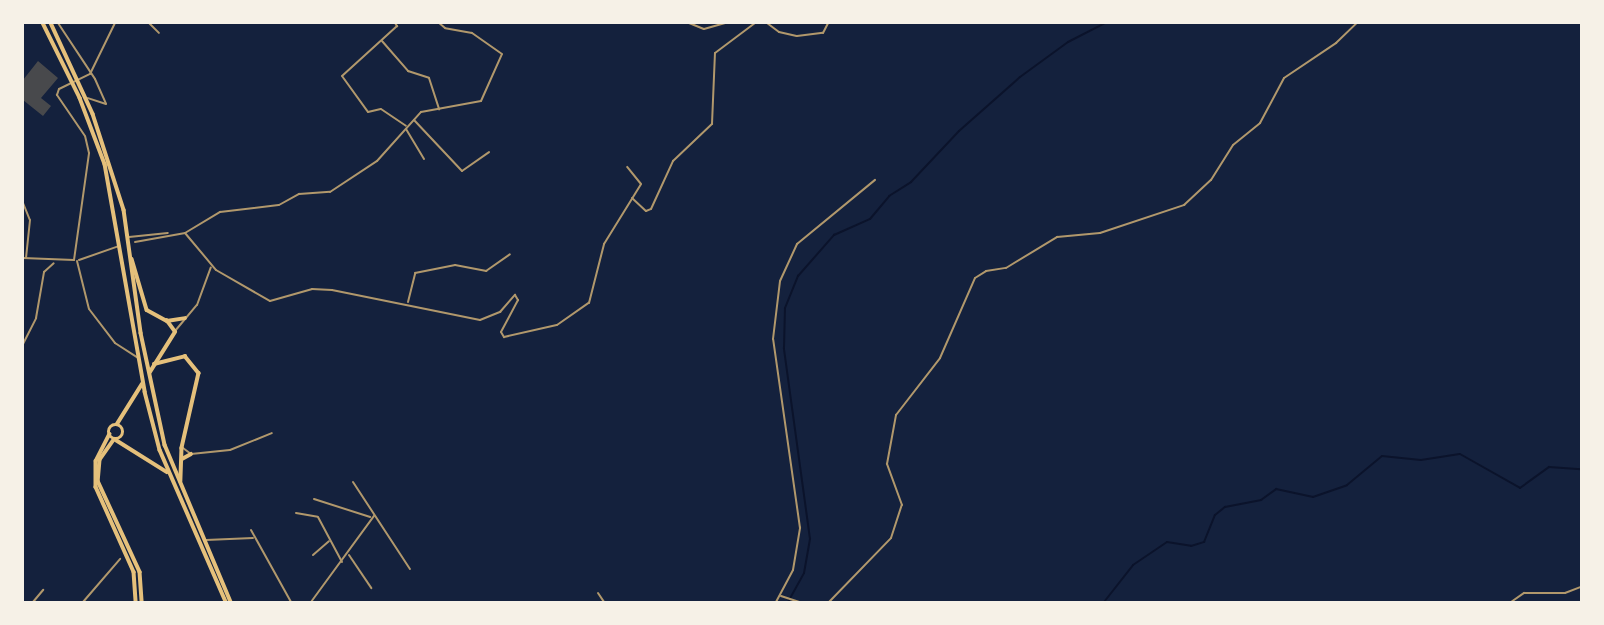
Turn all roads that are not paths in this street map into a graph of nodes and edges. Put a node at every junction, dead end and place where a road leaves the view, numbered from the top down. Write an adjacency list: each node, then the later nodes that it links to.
1 (43, 23): 43 (main road)
2 (51, 23): 17 (main road)
3 (58, 23): 16 (street)
4 (115, 23): 16 (street)
5 (149, 23): 14 (street)
6 (395, 23): 15 (street)
7 (439, 23): 18 (street)
8 (689, 23): 9 (street)
9 (725, 23)
10 (755, 23): 25 (street)
11 (767, 23): 12 (street)
12 (828, 23)
13 (1357, 23): 87 (street)
14 (159, 33)
15 (382, 40): 18 (street); 20 (street)
16 (90, 74): 17 (street); 35 (street)
17 (87, 98): 29 (main road)
18 (439, 109): 19 (street)
19 (414, 119): 20 (street); 21 (street)
20 (406, 127): 22 (street); 27 (street)
21 (489, 152)
22 (424, 159)
23 (626, 167): 25 (street)
24 (876, 180): 74 (street)
25 (631, 198): 38 (street)
26 (23, 203): 34 (street)
27 (185, 233): 28 (street); 37 (street)
28 (169, 234): 29 (street); 30 (street)
29 (128, 238): 33 (main road)
30 (135, 242)
31 (119, 246): 35 (street)
32 (510, 254): 38 (street)
33 (130, 258): 40 (main road); 56 (main road)
34 (24, 259): 36 (street)
35 (76, 260): 36 (street); 43 (street)
36 (55, 262): 42 (street)
37 (212, 265): 38 (street); 39 (street)
38 (407, 303)
39 (186, 318): 40 (main road); 41 (street)
40 (167, 321): 41 (main road)
41 (175, 332): 44 (main road)
42 (23, 344)
43 (140, 359): 54 (main road)
44 (154, 365): 45 (main road); 51 (main road)
45 (125, 413): 46 (main road); 47 (main road)
46 (117, 424): 47 (main road); 49 (main road)
47 (122, 428): 50 (main road)
48 (272, 433): 52 (street)
49 (110, 434): 50 (main road); 57 (main road)
50 (115, 440): 54 (main road); 57 (main road)
51 (182, 447): 52 (street); 53 (main road)
52 (191, 454): 53 (main road)
53 (180, 461): 56 (main road)
54 (170, 474): 81 (main road)
55 (353, 482): 60 (street)
56 (182, 487): 63 (main road)
57 (101, 498): 79 (main road); 80 (main road)
58 (314, 499): 60 (street)
59 (296, 513): 64 (street)
60 (372, 517): 65 (street); 69 (street)
61 (251, 530): 62 (street)
62 (254, 538): 63 (street); 82 (street)
63 (205, 541): 81 (main road)
64 (330, 541): 66 (street); 68 (street)
65 (348, 554): 68 (street); 71 (street)
66 (313, 555)
67 (120, 559): 75 (street)
68 (342, 563): 83 (street)
69 (410, 569)
70 (1581, 587): 88 (street)
71 (371, 588)
72 (43, 590): 76 (street)
73 (598, 593): 84 (street)
74 (780, 596): 85 (street); 86 (street)
75 (86, 598): 77 (street); 78 (street)
76 (33, 602)
77 (83, 602)
78 (90, 602)
79 (136, 602)
80 (142, 602)
81 (228, 602)
82 (291, 602)
83 (311, 602)
84 (604, 602)
85 (776, 602)
86 (800, 602)
87 (829, 602)
88 (1511, 602)

